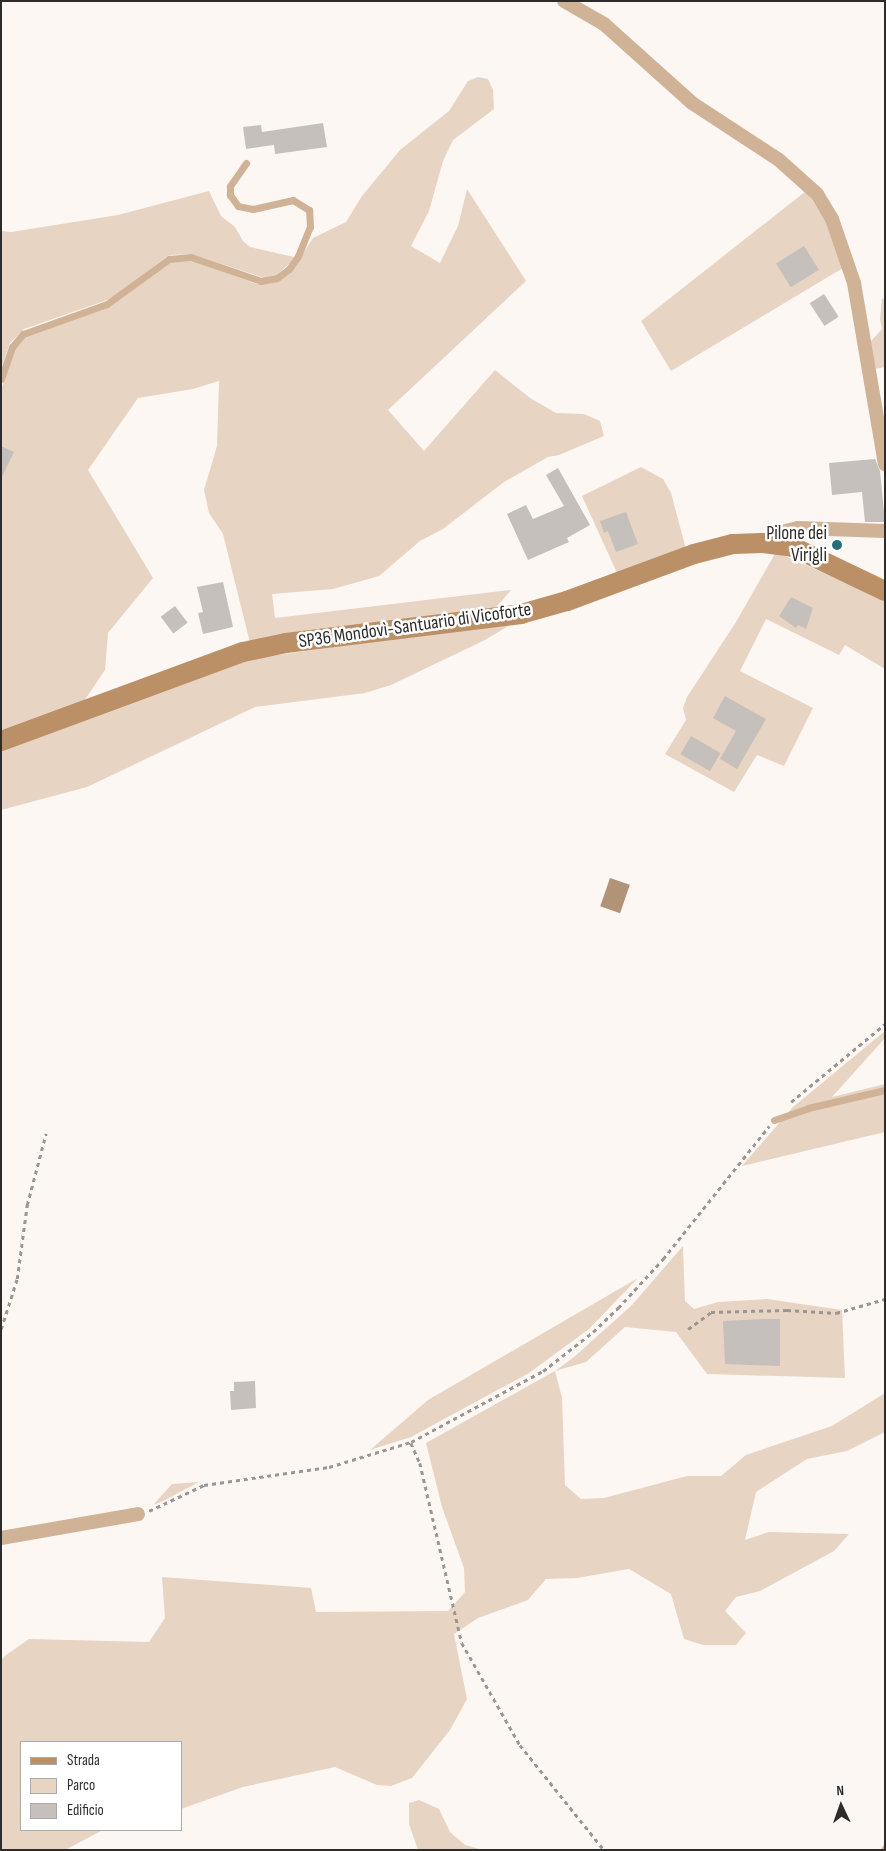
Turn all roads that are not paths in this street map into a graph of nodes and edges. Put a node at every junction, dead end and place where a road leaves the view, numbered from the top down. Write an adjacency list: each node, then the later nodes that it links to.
1 (564, 1): 4 (street)
2 (246, 163): 3 (lane)
3 (1, 379)
4 (885, 464)
5 (885, 531): 6 (street)
6 (762, 543): 7 (main road, SP36 Mondovì-Santuario di Vicoforte); 8 (main road, SP36 Mondovì-Santuario di Vicoforte)
7 (885, 591)
8 (1, 741)
9 (885, 1090): 10 (lane)
10 (774, 1120)
11 (138, 1514): 12 (street)
12 (1, 1538)

